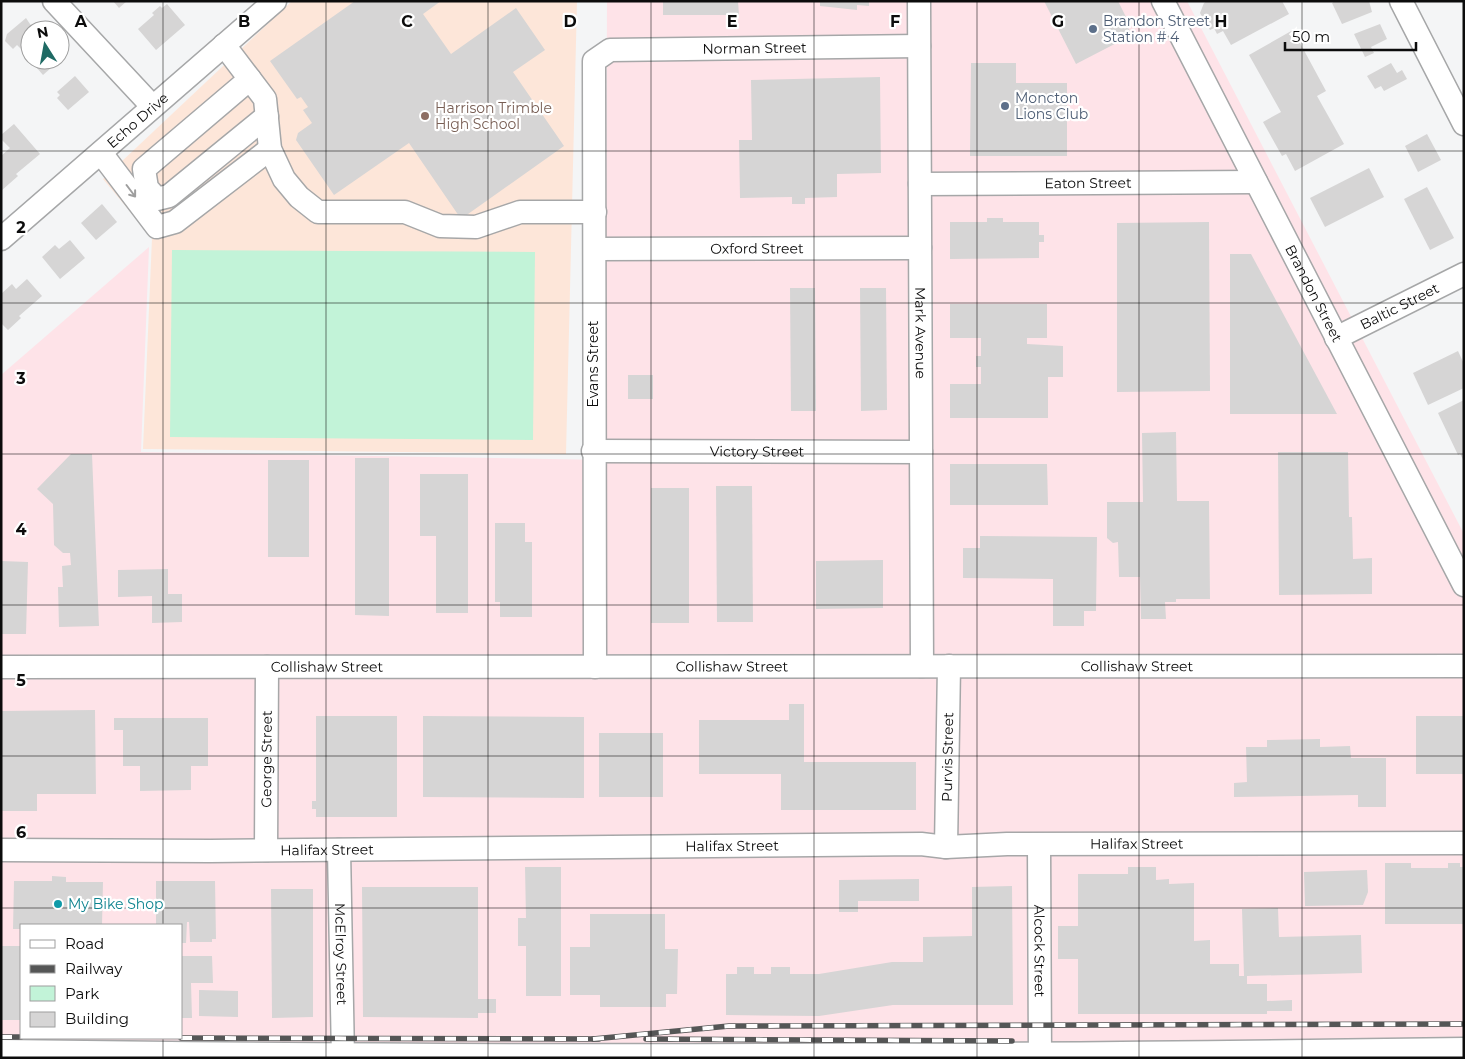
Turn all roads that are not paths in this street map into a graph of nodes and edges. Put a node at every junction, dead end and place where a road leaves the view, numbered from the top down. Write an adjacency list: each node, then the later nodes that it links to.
1 (54, 1): 10 (street)
2 (275, 1): 6 (street, Echo Drive)
3 (919, 1): 7 (street, Mark Avenue)
4 (1163, 1): 15 (street, Brandon Street)
5 (1401, 1): 12 (street)
6 (224, 45): 9 (street); 10 (street, Echo Drive)
7 (919, 46): 8 (street, Norman Street); 16 (street, Mark Avenue)
8 (594, 61): 17 (street, Evans Street)
9 (250, 79): 11 (street); 11 (street)
10 (152, 106): 14 (street, Echo Drive)
11 (267, 116): 13 (street)
12 (1464, 124)
13 (270, 149): 14 (street, one-way to 13); 17 (street)
14 (101, 153): 18 (street, Echo Drive)
15 (1256, 182): 16 (street, Eaton Street); 22 (street, Brandon Street)
16 (920, 184): 19 (street, Mark Avenue)
17 (595, 212): 20 (street, Evans Street)
18 (1, 239)
19 (920, 248): 20 (street, Oxford Street); 24 (street, Mark Avenue)
20 (595, 249): 23 (street, Evans Street)
21 (1464, 274): 22 (street, Baltic Street)
22 (1336, 338): 25 (street, Brandon Street)
23 (593, 451): 24 (street, Victory Street); 30 (street, Evans Street)
24 (921, 452): 26 (street, Mark Avenue)
25 (1464, 585)
26 (922, 666): 27 (street, Collishaw Street); 30 (street, Collishaw Street)
27 (948, 666): 28 (street, Collishaw Street); 34 (street, Purvis Street)
28 (1464, 666)
29 (267, 667): 30 (street, Collishaw Street); 31 (street, Collishaw Street); 36 (street, George Street)
30 (595, 667)
31 (1, 668)
32 (1464, 843): 33 (street, Halifax Street)
33 (1039, 845): 34 (street, Halifax Street); 41 (street, Alcock Street)
34 (946, 847): 37 (street, Halifax Street)
35 (1, 850): 36 (street, Halifax Street)
36 (266, 850): 37 (street, Halifax Street)
37 (339, 850): 40 (street, McElroy Street)
38 (1464, 1049): 41 (street)
39 (1, 1052): 40 (street)
40 (343, 1057): 41 (street)
41 (1040, 1057)

